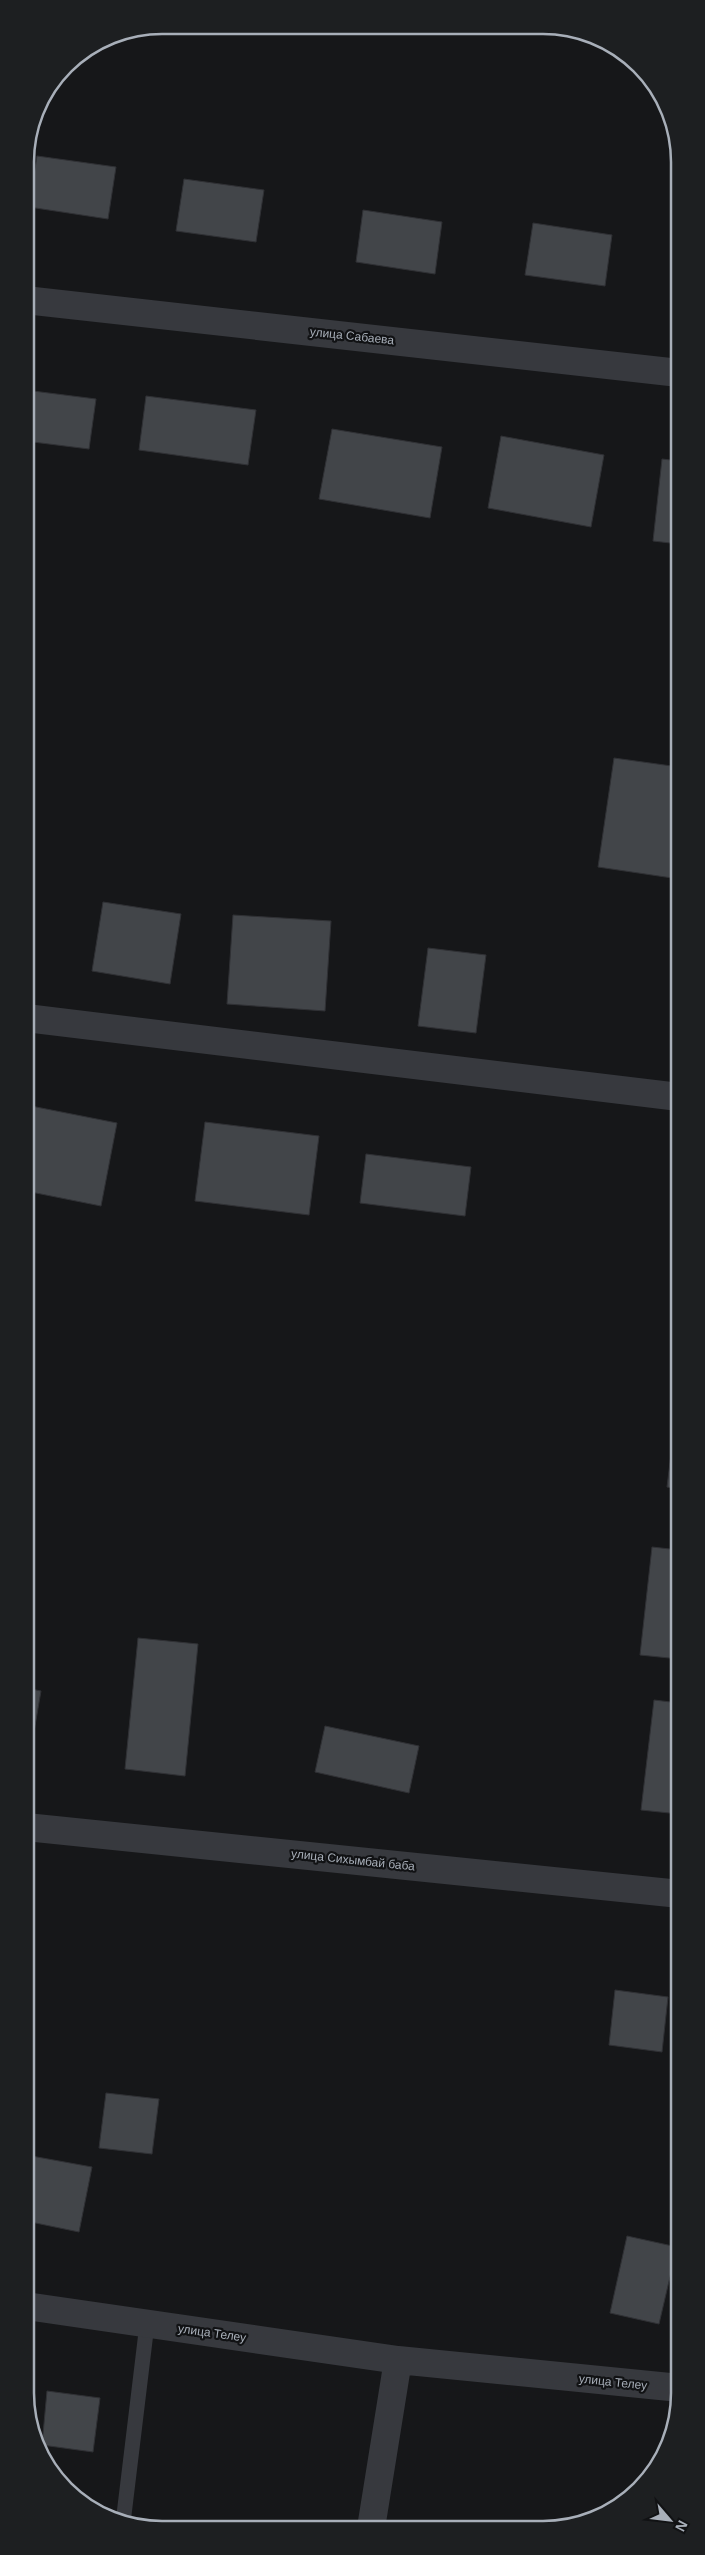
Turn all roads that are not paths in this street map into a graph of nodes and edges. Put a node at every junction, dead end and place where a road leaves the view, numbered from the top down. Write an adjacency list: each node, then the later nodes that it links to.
1 (34, 301): 2 (street, улица Сабаева)
2 (671, 372)
3 (34, 1019): 4 (street)
4 (671, 1096)
5 (34, 1828): 6 (street, улица Сихымбай баба)
6 (671, 1893)
7 (34, 2307): 8 (street, улица Телеу)
8 (148, 2324): 9 (street, улица Телеу); 11 (lane)
9 (398, 2360): 10 (street, улица Телеу); 12 (street)
10 (671, 2387)
11 (124, 2515)
12 (372, 2521)

